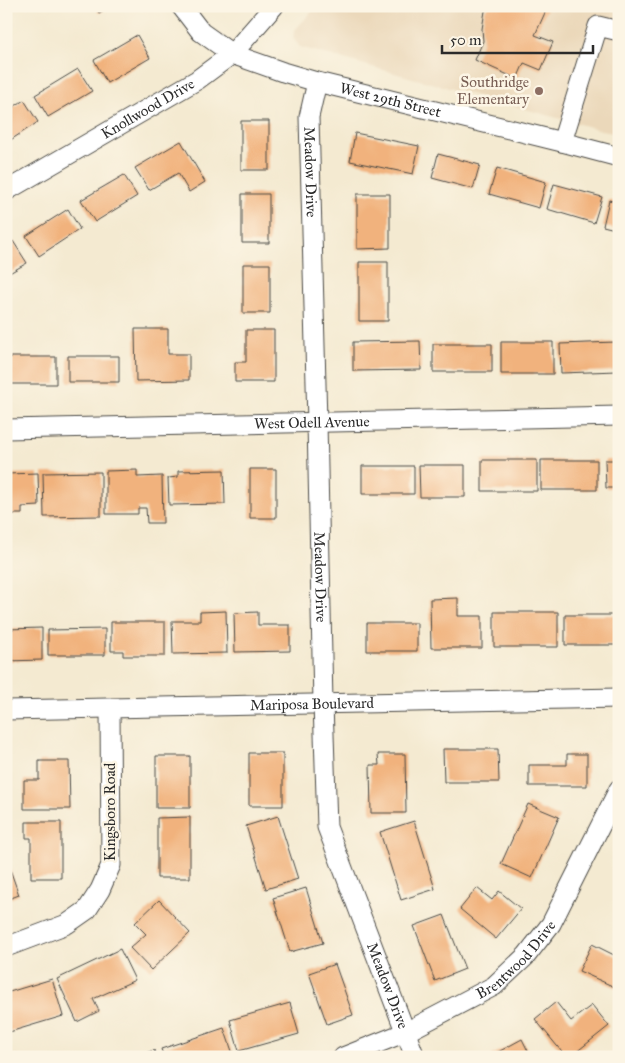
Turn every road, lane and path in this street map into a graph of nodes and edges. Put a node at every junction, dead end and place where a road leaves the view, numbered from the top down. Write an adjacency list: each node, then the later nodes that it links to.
1 (181, 6): 4 (street, West 29th Street)
2 (274, 6): 4 (street, Knollwood Drive)
3 (619, 30): 6 (street)
4 (232, 54): 5 (street, West 29th Street); 8 (street, Knollwood Drive)
5 (317, 82): 6 (street, West 29th Street); 10 (street, Meadow Drive)
6 (562, 142): 7 (street, West 29th Street)
7 (619, 157)
8 (6, 191)
9 (619, 416): 10 (street, West Odell Avenue)
10 (317, 422): 11 (street, West Odell Avenue); 13 (street, Meadow Drive)
11 (6, 429)
12 (619, 698): 13 (street, Mariposa Boulevard)
13 (323, 703): 14 (street, Mariposa Boulevard); 18 (street, Meadow Drive)
14 (110, 709): 15 (street, Mariposa Boulevard); 17 (street, Kingsboro Road)
15 (6, 710)
16 (619, 789): 18 (street, Brentwood Drive)
17 (6, 947)
18 (406, 1032): 19 (street, Brentwood Drive); 20 (street, Meadow Drive)
19 (343, 1057)
20 (415, 1057)

